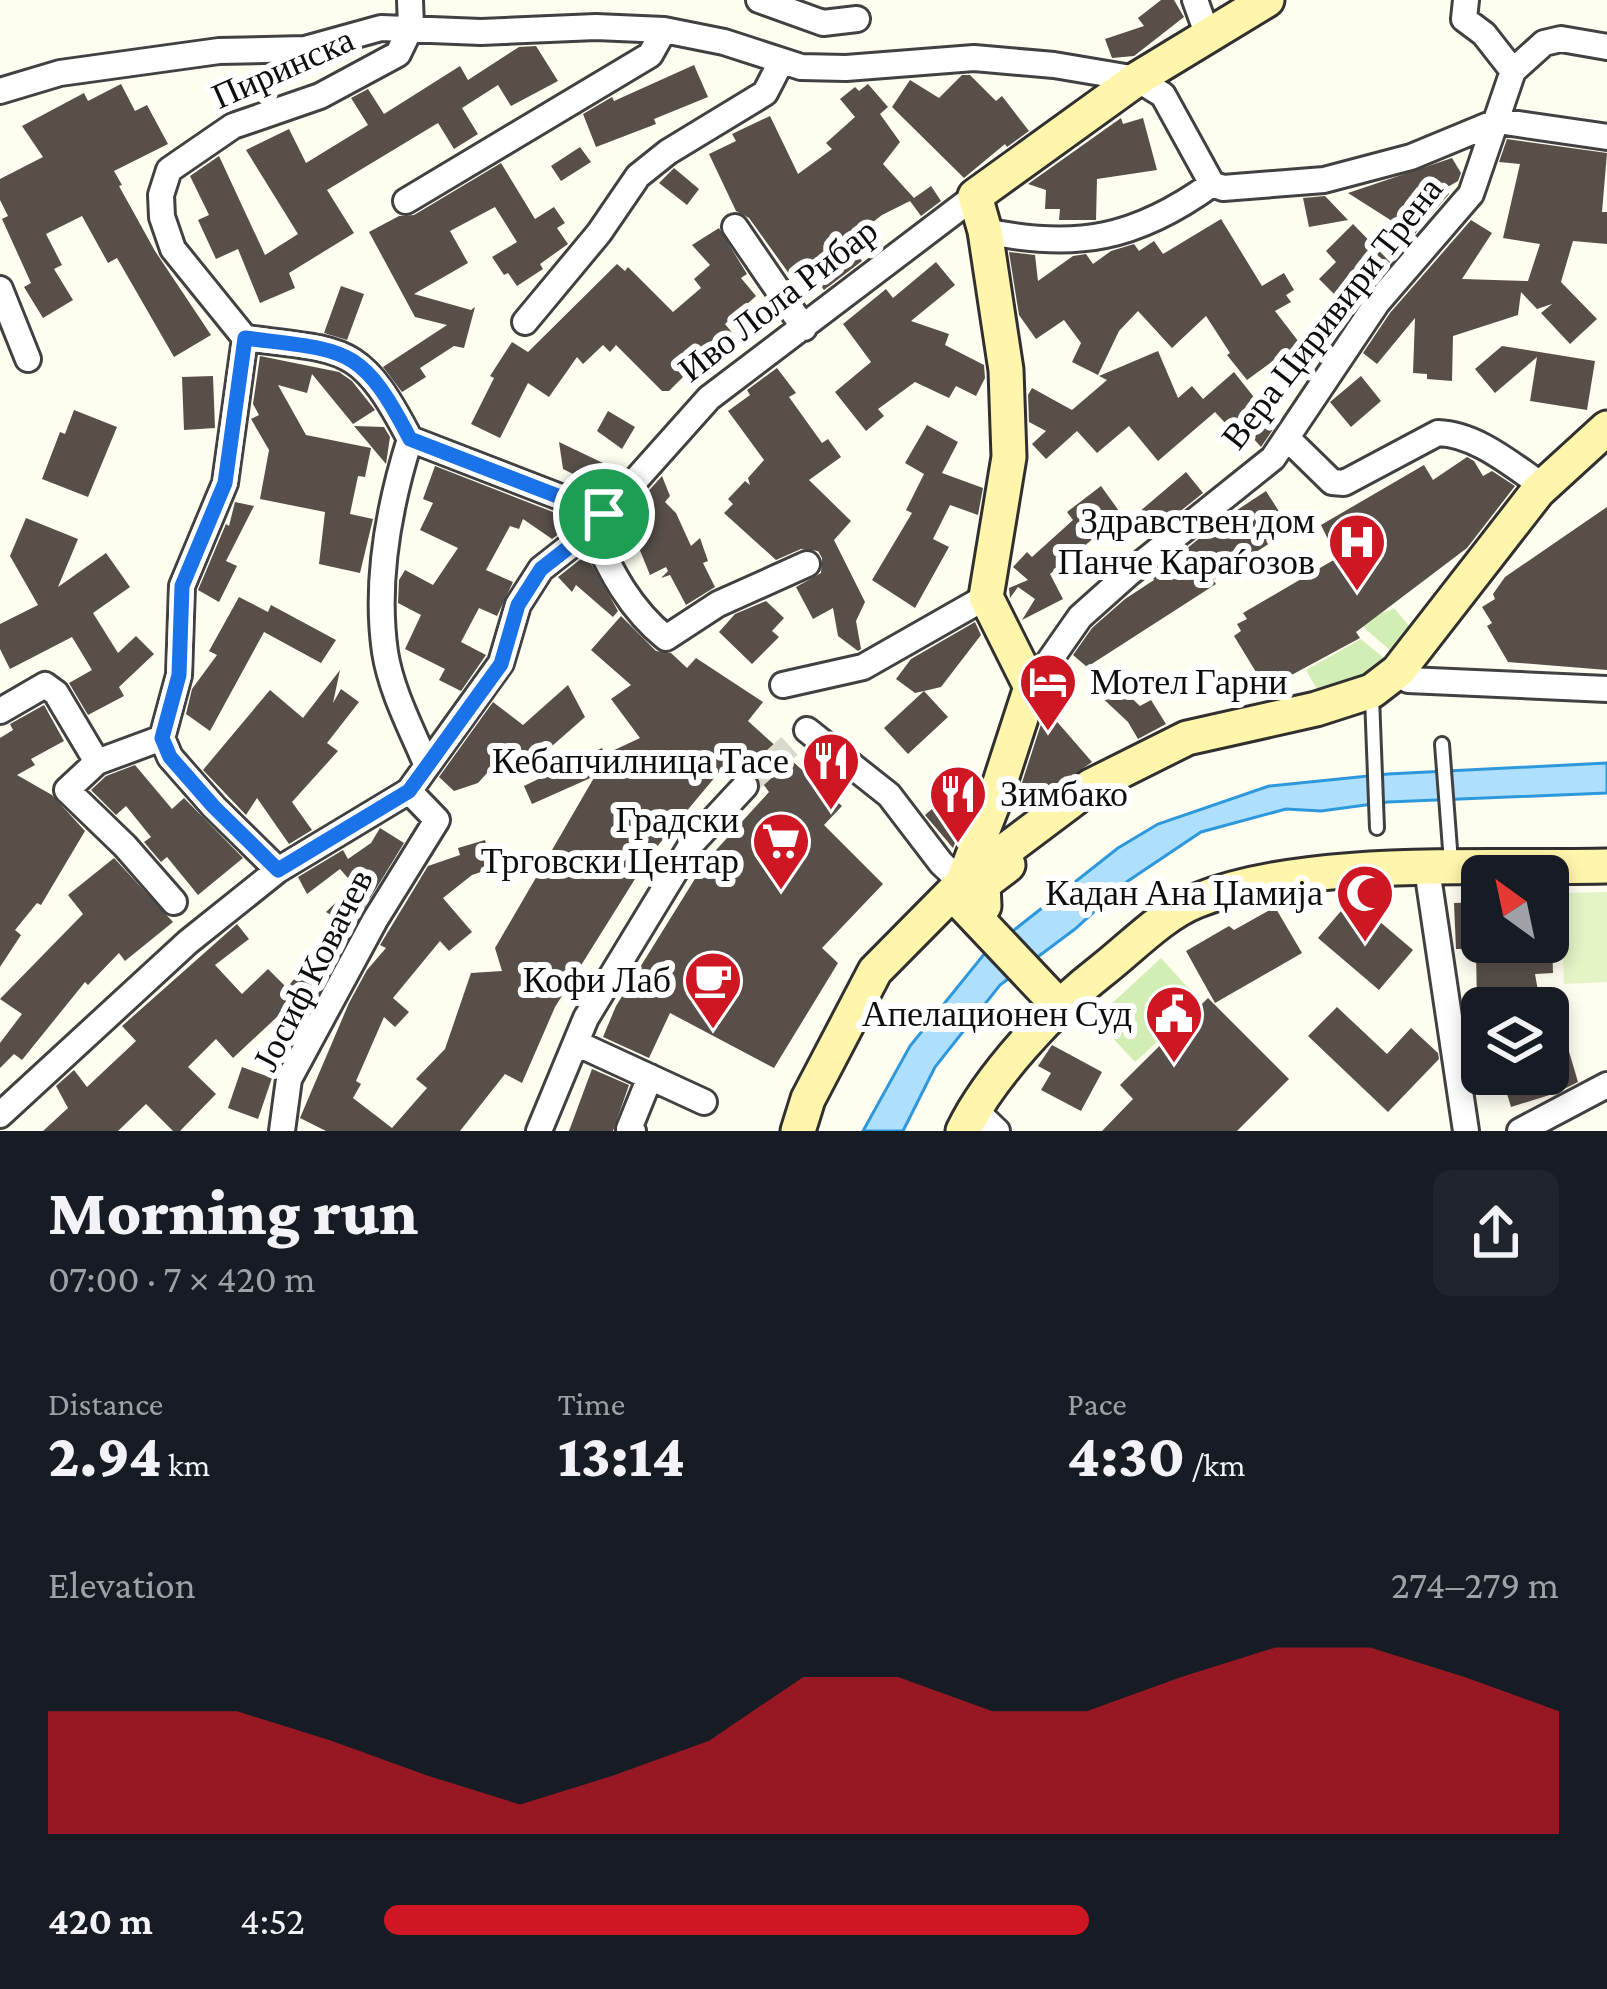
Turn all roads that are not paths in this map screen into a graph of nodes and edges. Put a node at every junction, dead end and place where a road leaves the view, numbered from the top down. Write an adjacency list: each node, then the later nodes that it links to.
1 (410, 0): 7 (street)
2 (758, 0): 6 (street)
3 (1195, 0): 9 (street)
4 (1267, 0): 9 (street, Иво Лола Рибар)
5 (1466, 0): 12 (street)
6 (857, 19)
7 (411, 27): 8 (street); 14 (street); 25 (street, Пиринска)
8 (664, 30): 11 (street); 19 (street)
9 (1208, 36): 13 (street, Иво Лола Рибар)
10 (1607, 47): 12 (street)
11 (790, 64): 13 (street); 23 (street)
12 (1513, 71): 15 (street, Вера Циривири Трена)
13 (1137, 79): 17 (street); 18 (street, Иво Лола Рибар)
14 (0, 91)
15 (1498, 121): 16 (street); 17 (street); 28 (street, Вера Циривири Трена)
16 (1607, 137)
17 (1212, 184): 21 (street)
18 (975, 196): 21 (street); 24 (street, Иво Лола Рибар)
19 (406, 201)
20 (735, 227): 24 (street)
21 (985, 231): 34 (street)
22 (0, 289): 26 (street)
23 (524, 322)
24 (804, 328): 32 (street, Иво Лола Рибар)
25 (245, 338): 29 (street); 41 (street)
26 (28, 359)
27 (1607, 428): 31 (street)
28 (1287, 438): 31 (street); 37 (street, Вера Циривири Трена)
29 (410, 439): 32 (street); 44 (street)
30 (1607, 443): 36 (street)
31 (1543, 486): 36 (street)
32 (598, 522): 33 (street); 44 (street, Иво Лола Рибар)
33 (807, 564)
34 (986, 597): 35 (street); 37 (street)
35 (783, 685)
36 (1388, 686): 38 (street); 47 (lane); 48 (street); 53 (street)
37 (1031, 687): 48 (street)
38 (1607, 689)
39 (0, 711): 43 (street)
40 (807, 730): 53 (street)
41 (162, 738): 43 (street); 51 (street)
42 (1442, 744): 49 (lane)
43 (97, 762): 52 (street)
44 (427, 766): 46 (street, Иво Лола Рибар)
45 (745, 787): 55 (street)
46 (409, 791): 51 (street, Иво Лола Рибар); 61 (street, Јосиф Ковачев)
47 (1377, 828)
48 (990, 832): 53 (street)
49 (1443, 858): 50 (street); 54 (street); 65 (street)
50 (1607, 866)
51 (278, 870): 59 (street, Иво Лола Рибар)
52 (174, 902)
53 (974, 903): 54 (street); 64 (street)
54 (1054, 991): 60 (street)
55 (576, 1043): 56 (street); 62 (street)
56 (650, 1077): 58 (street); 63 (street)
57 (1607, 1084): 66 (street)
58 (704, 1102)
59 (0, 1115)
60 (978, 1124)
61 (282, 1131)
62 (539, 1131)
63 (634, 1131)
64 (798, 1131)
65 (1466, 1131)
66 (1520, 1131)

